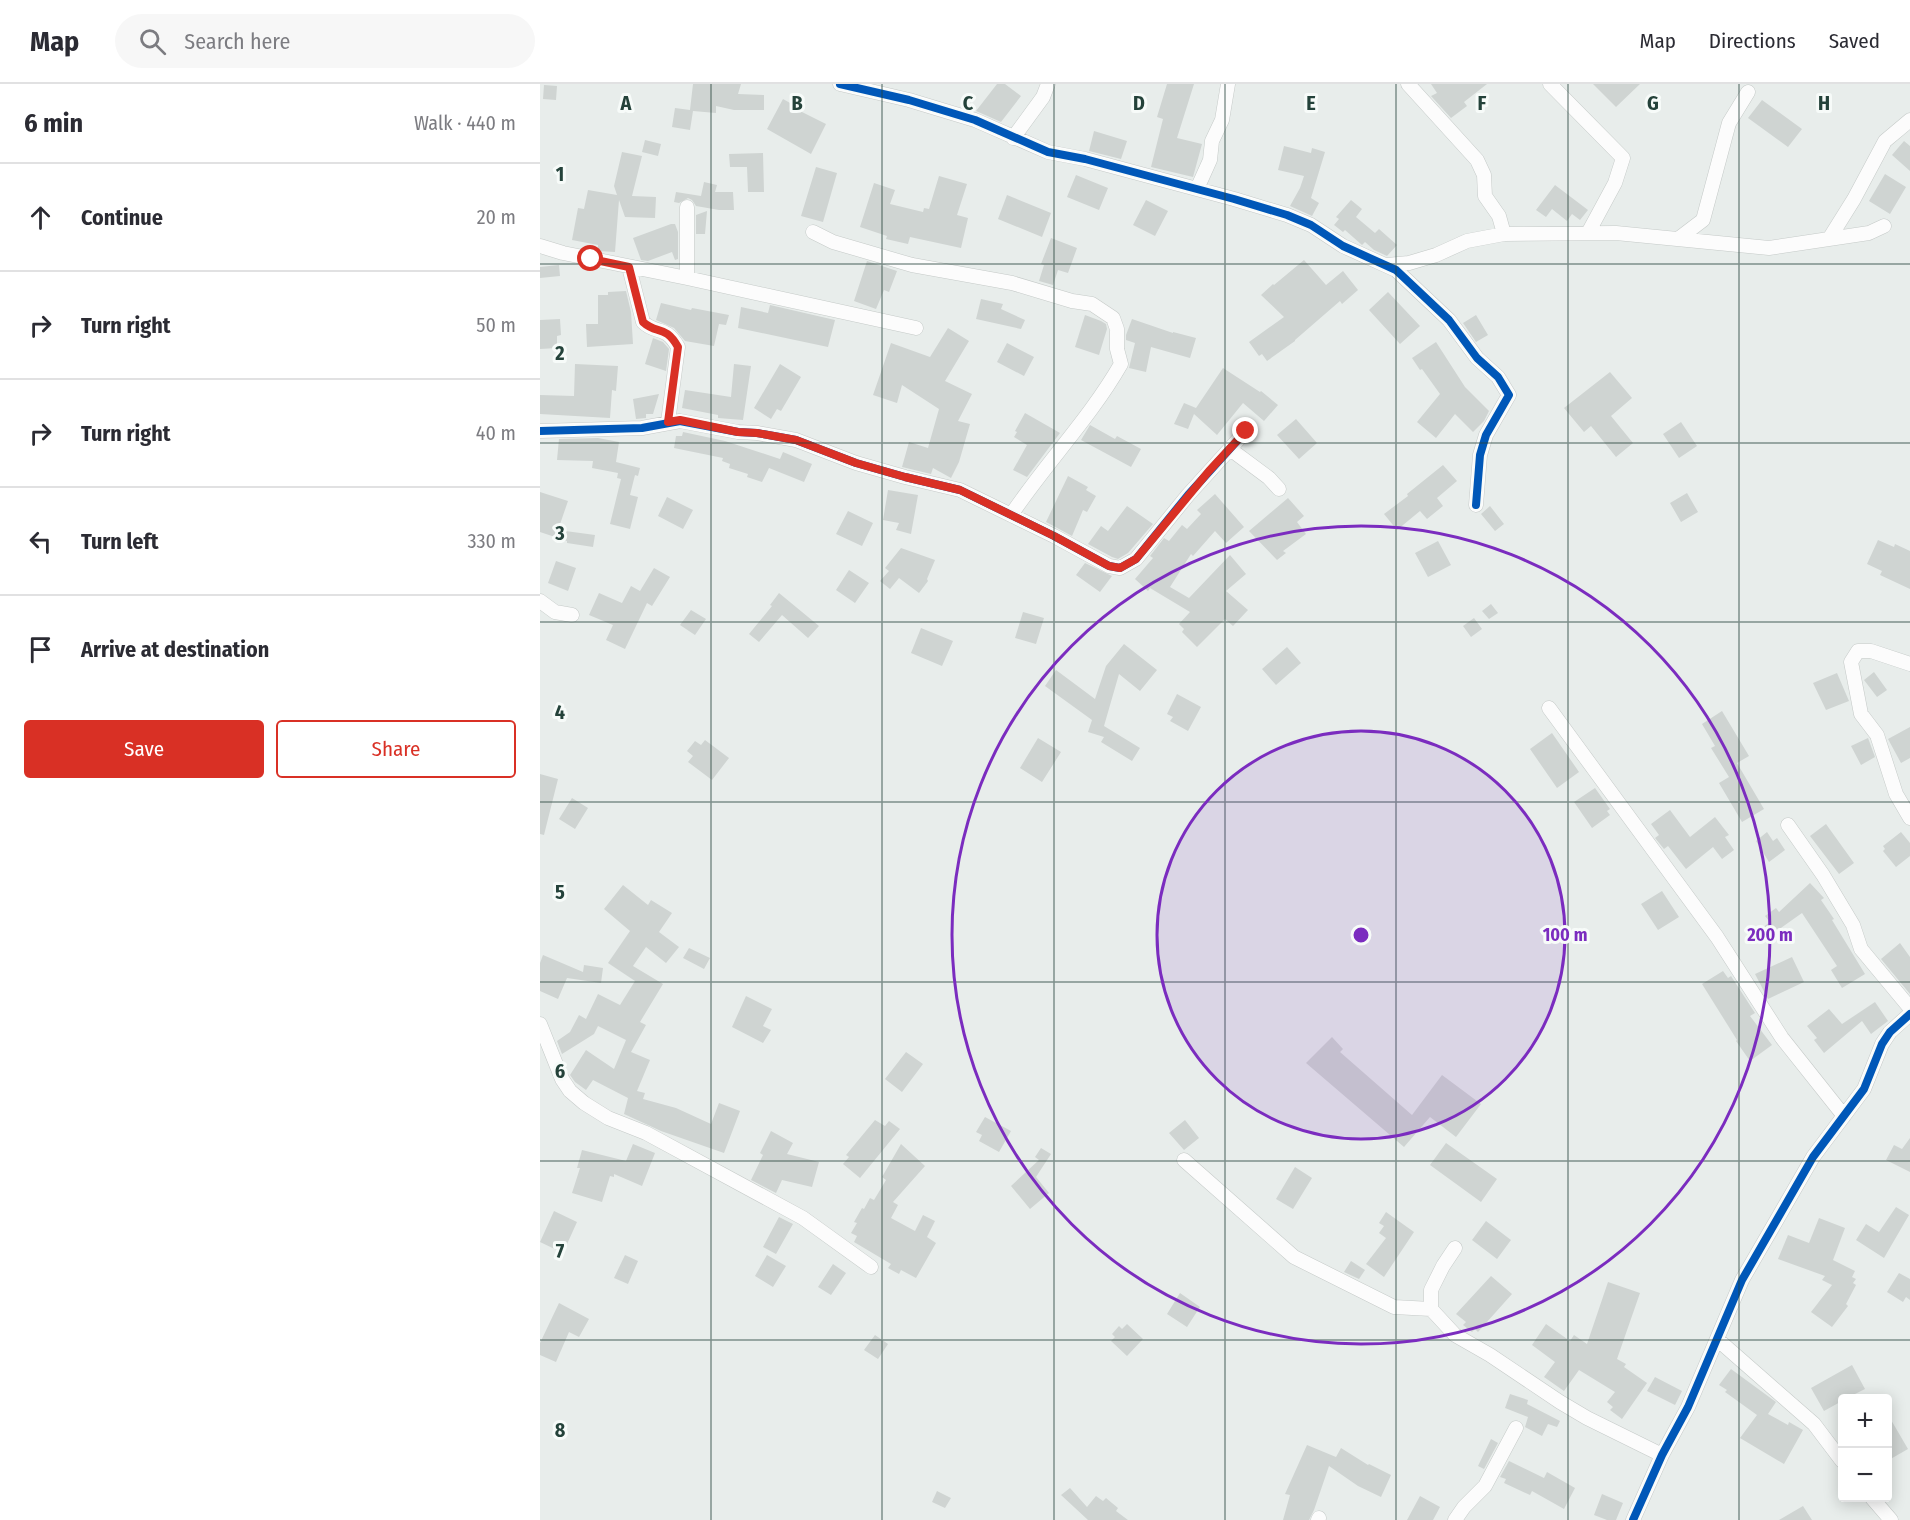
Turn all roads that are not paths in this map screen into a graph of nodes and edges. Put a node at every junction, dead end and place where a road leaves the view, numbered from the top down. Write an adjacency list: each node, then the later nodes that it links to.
1 (840, 84): 8 (street)
2 (1048, 84): 8 (street)
3 (1228, 84): 9 (street)
4 (1408, 84): 14 (street)
5 (1550, 84): 13 (street)
6 (1748, 92): 15 (street)
7 (1910, 120): 16 (street)
8 (1014, 138): 9 (street)
9 (1197, 189): 18 (street)
10 (687, 207): 20 (street)
11 (1884, 226): 16 (street)
12 (813, 232): 28 (street)
13 (1588, 233): 14 (street); 15 (street)
14 (1504, 234): 18 (street)
15 (1678, 239): 16 (street)
16 (1829, 239)
17 (540, 246): 19 (street)
18 (1387, 265): 27 (street)
19 (629, 267): 20 (street); 22 (street)
20 (687, 278): 21 (street)
21 (916, 328)
22 (668, 422): 23 (street); 28 (street)
23 (540, 431)
24 (1246, 431): 25 (street)
25 (1230, 449): 26 (street); 28 (street)
26 (1279, 489)
27 (1476, 505)
28 (1011, 515)
29 (540, 601): 30 (street)
30 (572, 615)
31 (1910, 664): 33 (street)
32 (1548, 708): 38 (street)
33 (1910, 818)
34 (1788, 825): 35 (street)
35 (1910, 1008)
36 (1910, 1014): 38 (street)
37 (540, 1024): 41 (street)
38 (1844, 1116): 43 (street)
39 (1184, 1160): 42 (street)
40 (1455, 1248): 42 (street)
41 (871, 1268)
42 (1431, 1309): 45 (street)
43 (1717, 1339): 45 (street); 46 (street)
44 (1516, 1428): 48 (street)
45 (1662, 1455): 49 (street)
46 (1838, 1456)
47 (1876, 1502): 50 (street)
48 (1455, 1520)
49 (1633, 1520)
50 (1891, 1520)

